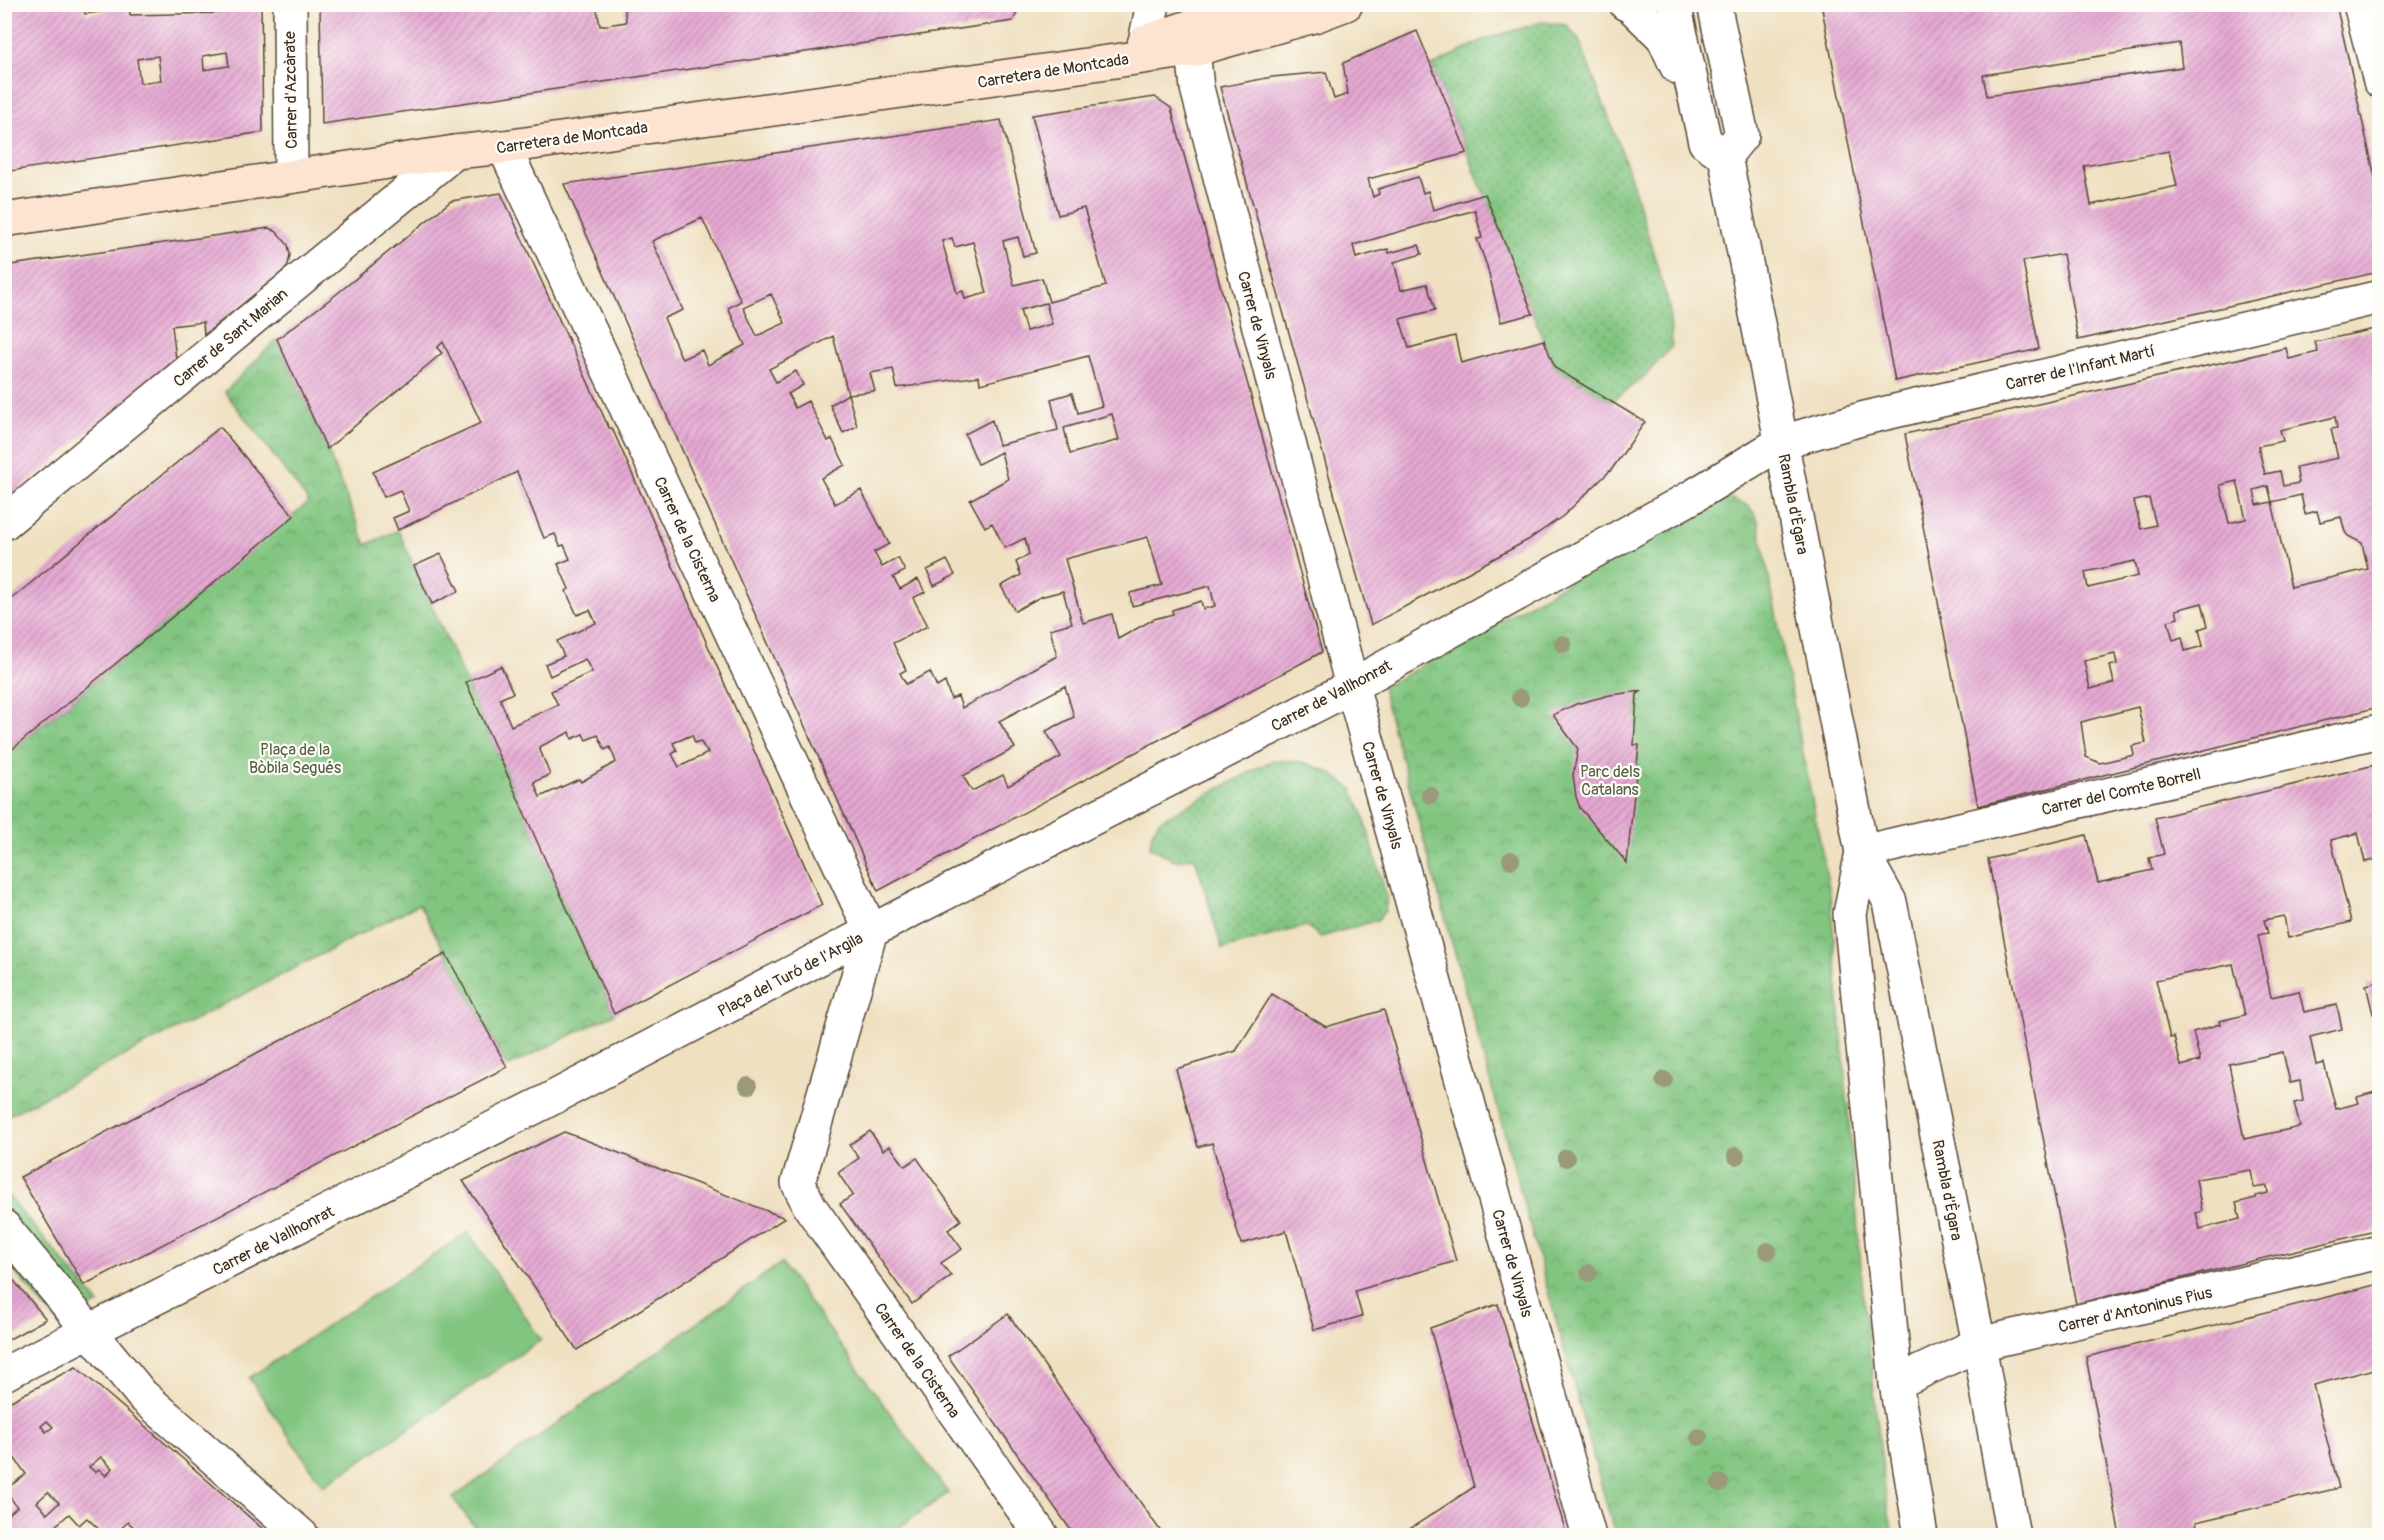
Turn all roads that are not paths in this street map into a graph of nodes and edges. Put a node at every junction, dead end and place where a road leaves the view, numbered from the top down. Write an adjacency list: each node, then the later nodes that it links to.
1 (290, 4): 16 (street, Carrer d'Azcàrate)
2 (1153, 4): 9 (street)
3 (1255, 4): 9 (street, Carretera de Montcada)
4 (1346, 4): 10 (street, Carretera de Montcada)
5 (1626, 4): 12 (street)
6 (1674, 4): 12 (street)
7 (1714, 4): 15 (street)
8 (2360, 4): 11 (street)
9 (1142, 49): 10 (street, Carretera de Montcada); 13 (street, Carretera de Montcada)
10 (1193, 50): 21 (street, Carrer de Vinyals)
11 (2379, 81)
12 (1697, 110): 15 (street)
13 (504, 147): 14 (street, Carretera de Montcada); 24 (street, Carrer de la Cisterna)
14 (455, 152): 16 (street, Carretera de Montcada); 20 (street, Carrer de Sant Marian)
15 (1725, 156): 19 (street, Rambla d'Ègara)
16 (291, 176): 17 (street, Carretera de Montcada)
17 (4, 220)
18 (2379, 297): 19 (street, Carrer de l'Infant Martí)
19 (1782, 442): 21 (street, Carrer de Vallhonrat); 23 (street, Rambla d'Ègara)
20 (4, 523)
21 (1352, 686): 24 (street, Carrer de Vallhonrat); 35 (street, Carrer de Vinyals)
22 (2379, 731): 23 (street, Carrer del Comte Borrell)
23 (1862, 852): 30 (street, Rambla d'Ègara); 32 (street, Rambla d'Ègara)
24 (871, 931): 25 (street, Plaça del Turó de l'Argila); 26 (street, Plaça del Turó de l'Argila)
25 (541, 1104): 29 (street, Carrer de Vallhonrat)
26 (798, 1183): 34 (street, Carrer de la Cisterna)
27 (4, 1227): 29 (street)
28 (2379, 1252): 30 (street, Carrer d'Antoninus Pius)
29 (92, 1332): 31 (street, Carrer de Vallhonrat); 33 (street)
30 (1979, 1344): 32 (street, Carrer d'Antoninus Pius); 37 (street, Rambla d'Ègara)
31 (4, 1374)
32 (1896, 1383): 36 (street, Rambla d'Ègara)
33 (302, 1536)
34 (1042, 1536)
35 (1589, 1536)
36 (1921, 1536)
37 (2013, 1536)

